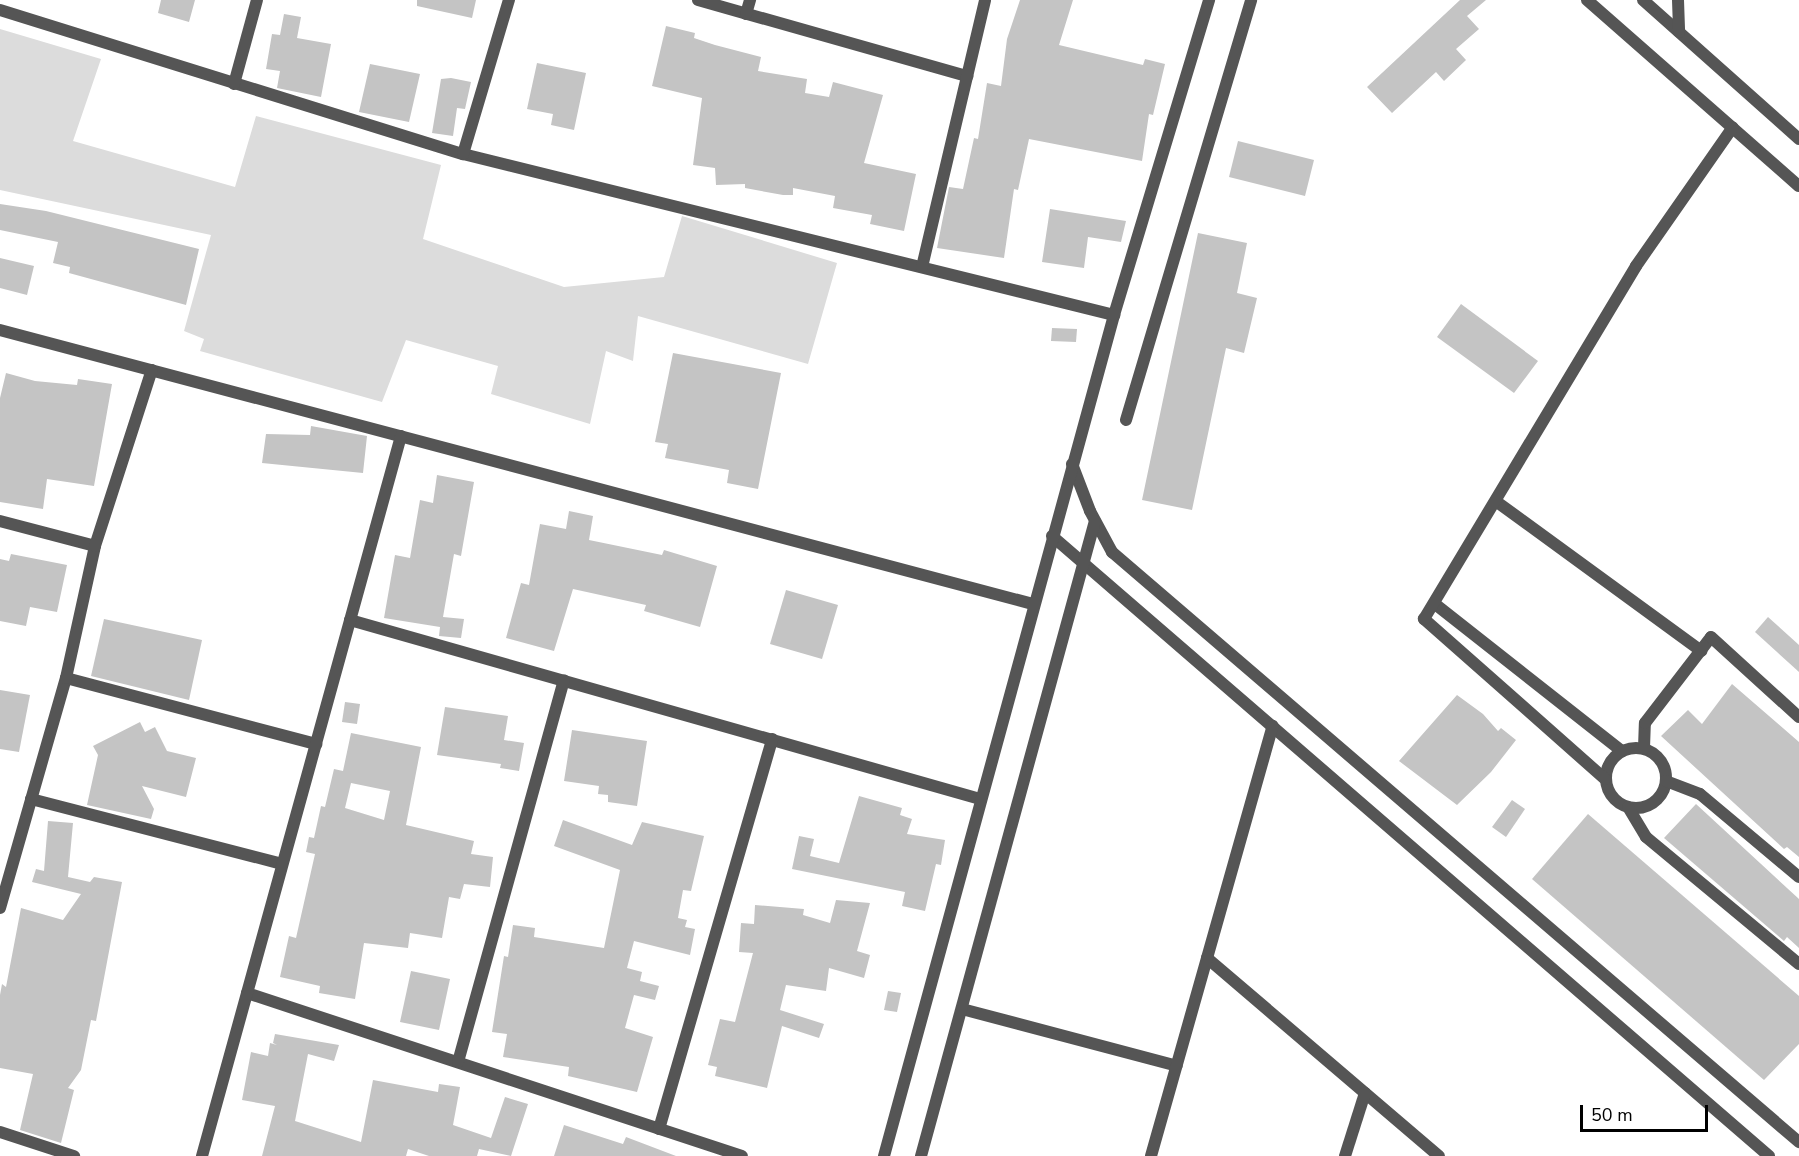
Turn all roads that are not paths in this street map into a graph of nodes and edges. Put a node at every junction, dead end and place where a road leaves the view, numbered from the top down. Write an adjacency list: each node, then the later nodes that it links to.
1 (257, 0): 15 (street)
2 (509, 0): 18 (street)
3 (698, 0): 12 (street)
4 (750, 0): 12 (street)
5 (986, 0): 14 (street)
6 (1209, 0): 21 (street)
7 (1251, 0): 24 (street)
8 (1587, 0): 16 (street)
9 (1643, 0): 13 (street)
10 (1678, 0): 13 (street)
11 (0, 10): 15 (street)
12 (746, 14): 14 (street)
13 (1679, 32): 17 (street)
14 (967, 76): 20 (street)
15 (234, 84): 18 (street)
16 (1733, 128): 19 (street); 27 (street)
17 (1799, 139)
18 (463, 154): 20 (street)
19 (1799, 186)
20 (922, 267): 21 (street)
21 (1114, 315): 26 (street)
22 (0, 330): 23 (street)
23 (152, 370): 25 (street); 31 (street)
24 (1126, 420)
25 (401, 436): 33 (street); 35 (street)
26 (1072, 464): 29 (street); 30 (street)
27 (1497, 502): 34 (street); 36 (street)
28 (0, 521): 31 (street)
29 (1095, 521): 32 (street); 62 (street)
30 (1052, 536): 32 (street); 33 (street)
31 (95, 546): 37 (street)
32 (1084, 563): 40 (street); 56 (street)
33 (1033, 604): 48 (street)
34 (1435, 604): 44 (street); 45 (street)
35 (350, 620): 38 (street); 42 (street)
36 (1701, 651): 39 (street); 43 (street)
37 (66, 678): 42 (street); 47 (street)
38 (564, 681): 41 (street); 57 (street)
39 (1799, 717)
40 (1273, 726): 53 (street); 71 (street)
41 (772, 740): 48 (street); 60 (street)
42 (316, 744): 50 (street)
43 (1644, 748): 44 (street); 46 (street)
44 (1622, 751): 45 (street)
45 (1605, 779): 49 (street)
46 (1666, 780): 49 (street); 51 (street)
47 (31, 799): 50 (street); 52 (street)
48 (980, 799): 66 (street)
49 (1628, 807): 54 (street)
50 (282, 864): 55 (street)
51 (1799, 877)
52 (0, 908)
53 (1207, 958): 58 (street); 59 (street)
54 (1799, 964)
55 (247, 993): 57 (street); 64 (street)
56 (962, 1009): 58 (street); 67 (street)
57 (458, 1062): 60 (street)
58 (1177, 1066): 68 (street)
59 (1365, 1093): 69 (street); 70 (street)
60 (659, 1129): 65 (street)
61 (0, 1132): 63 (street)
62 (1799, 1142)
63 (74, 1156)
64 (202, 1156)
65 (742, 1156)
66 (884, 1156)
67 (921, 1156)
68 (1151, 1156)
69 (1345, 1156)
70 (1438, 1156)
71 (1770, 1156)

